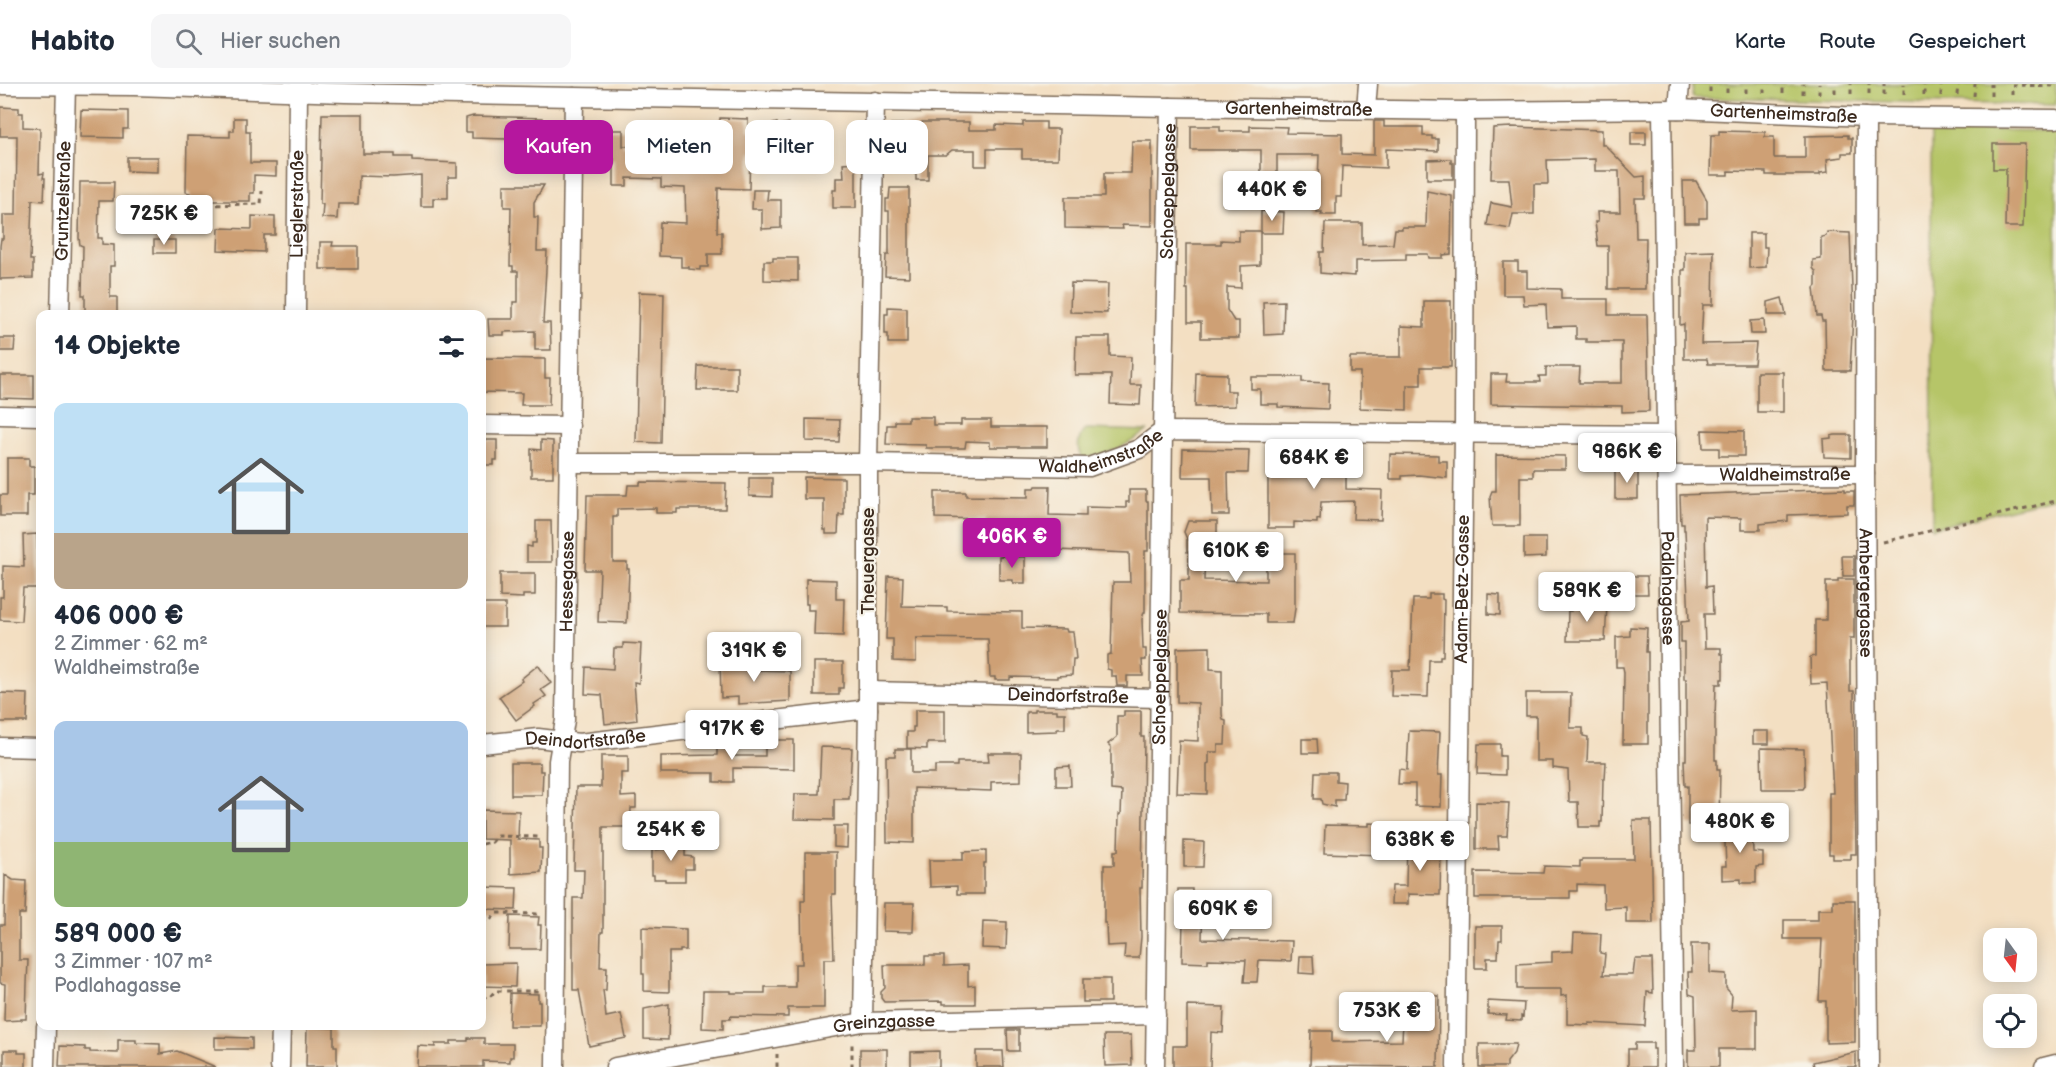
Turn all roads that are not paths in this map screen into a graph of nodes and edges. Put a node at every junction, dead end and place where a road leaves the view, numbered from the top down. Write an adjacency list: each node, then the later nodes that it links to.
1 (1368, 84): 12 (street)
2 (1680, 84): 13 (street, Podlahagasse)
3 (0, 85): 5 (street, Gartenheimstraße)
4 (134, 85): 5 (street, Gartenheimstraße); 7 (street, Gartenheimstraße)
5 (66, 86): 17 (street, Gruntzelstraße)
6 (646, 90): 9 (street, Gartenheimstraße); 10 (street, Gartenheimstraße)
7 (298, 92): 9 (street, Gartenheimstraße); 18 (street, Lieglerstraße)
8 (904, 93): 10 (street, Gartenheimstraße); 11 (street, Gartenheimstraße)
9 (574, 97): 22 (street, Hessegasse)
10 (875, 101): 27 (street, Theuergasse)
11 (1170, 107): 12 (street, Gartenheimstraße); 23 (street, Schoeppelgasse)
12 (1366, 109): 14 (street, Gartenheimstraße)
13 (1670, 109): 14 (street, Gartenheimstraße); 15 (street, Gartenheimstraße); 25 (street, Podlahagasse)
14 (1465, 111): 24 (street, Adam-Betz-Gasse)
15 (1866, 117): 16 (street, Gartenheimstraße); 28 (street, Ambergergasse)
16 (2056, 119)
17 (60, 310)
18 (296, 310)
19 (0, 416): 20 (street)
20 (36, 416)
21 (486, 425): 22 (street)
22 (570, 426): 26 (street, Hessegasse)
23 (1163, 431): 24 (street, Waldheimstraße); 27 (street, Waldheimstraße); 30 (street, Schoeppelgasse)
24 (1464, 434): 25 (street, Waldheimstraße); 46 (street, Adam-Betz-Gasse)
25 (1666, 435): 29 (street, Podlahagasse)
26 (570, 463): 27 (street, Waldheimstraße); 32 (street, Hessegasse)
27 (868, 464): 31 (street, Theuergasse)
28 (1865, 474): 29 (street, Waldheimstraße); 48 (street, Ambergergasse)
29 (1668, 475): 47 (street, Podlahagasse)
30 (1159, 698): 31 (street, Deindorfstraße); 36 (street, Schoeppelgasse)
31 (868, 700): 32 (street, Deindorfstraße); 37 (street, Theuergasse)
32 (561, 741): 33 (street, Deindorfstraße); 43 (street, Hessegasse)
33 (486, 744)
34 (0, 747): 35 (street)
35 (36, 748)
36 (1155, 1015): 37 (street, Greinzgasse); 45 (street, Schoeppelgasse)
37 (858, 1023): 44 (street, Greinzgasse)
38 (46, 1030): 41 (street)
39 (281, 1030): 42 (street)
40 (2056, 1064): 49 (street)
41 (45, 1067)
42 (280, 1067)
43 (555, 1067)
44 (615, 1067)
45 (1155, 1067)
46 (1456, 1067)
47 (1674, 1067)
48 (1869, 1067)
49 (2044, 1067)

